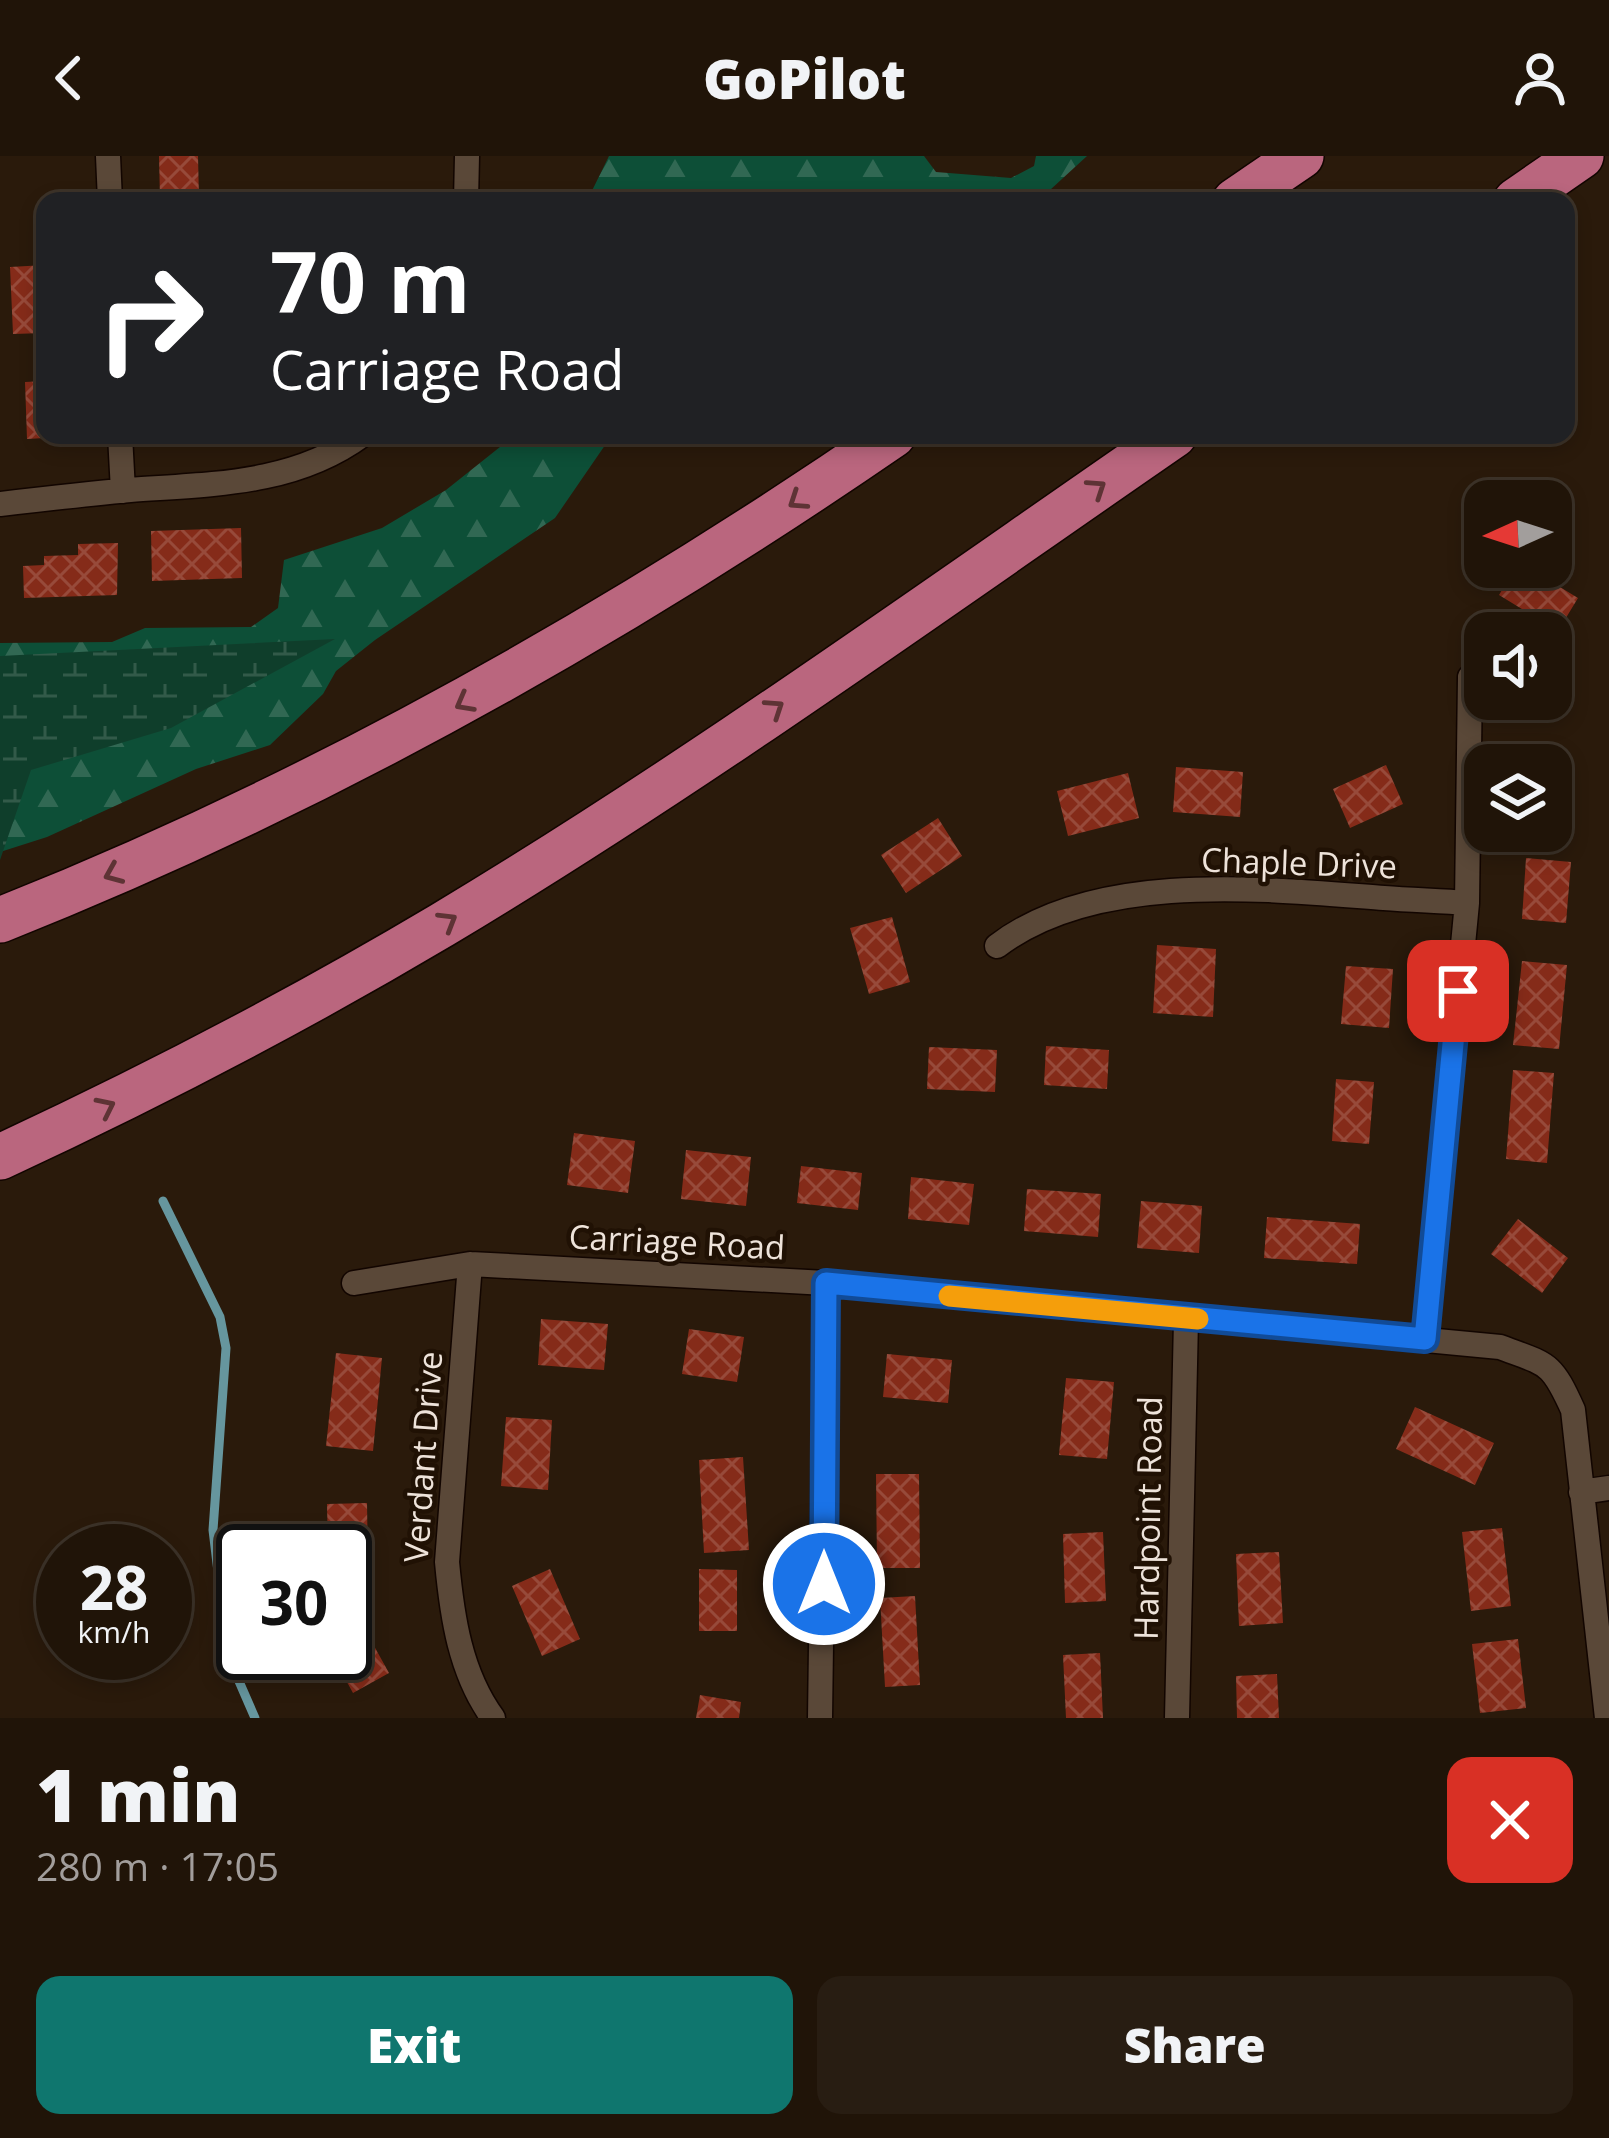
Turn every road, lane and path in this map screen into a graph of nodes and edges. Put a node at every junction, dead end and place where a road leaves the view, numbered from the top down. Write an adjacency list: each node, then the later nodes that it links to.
1 (108, 156): 5 (street)
2 (466, 156): 6 (street)
3 (1301, 156): 7 (highway)
4 (1582, 156): 8 (highway)
5 (110, 192)
6 (466, 192)
7 (1248, 192)
8 (1529, 192)
9 (120, 444): 13 (street)
10 (350, 444): 13 (street)
11 (879, 444): 17 (highway, one-way to 17)
12 (1161, 444): 19 (highway, one-way to 12)
13 (123, 491): 14 (street)
14 (0, 504)
15 (1469, 720): 16 (street)
16 (1467, 903): 18 (street, Chaple Drive); 24 (street)
17 (0, 920)
18 (997, 946)
19 (0, 1157)
20 (470, 1264): 21 (street, Carriage Road); 22 (street, Carriage Road); 27 (street, Verdant Drive)
21 (354, 1283)
22 (826, 1283): 23 (street, Carriage Road); 28 (street)
23 (1186, 1320): 24 (street, Carriage Road); 29 (street, Hardpoint Road)
24 (1425, 1339): 26 (street, Carriage Road)
25 (1609, 1488): 26 (street)
26 (1581, 1492): 30 (street, Carriage Road)
27 (493, 1718)
28 (820, 1718)
29 (1177, 1718)
30 (1606, 1718)

